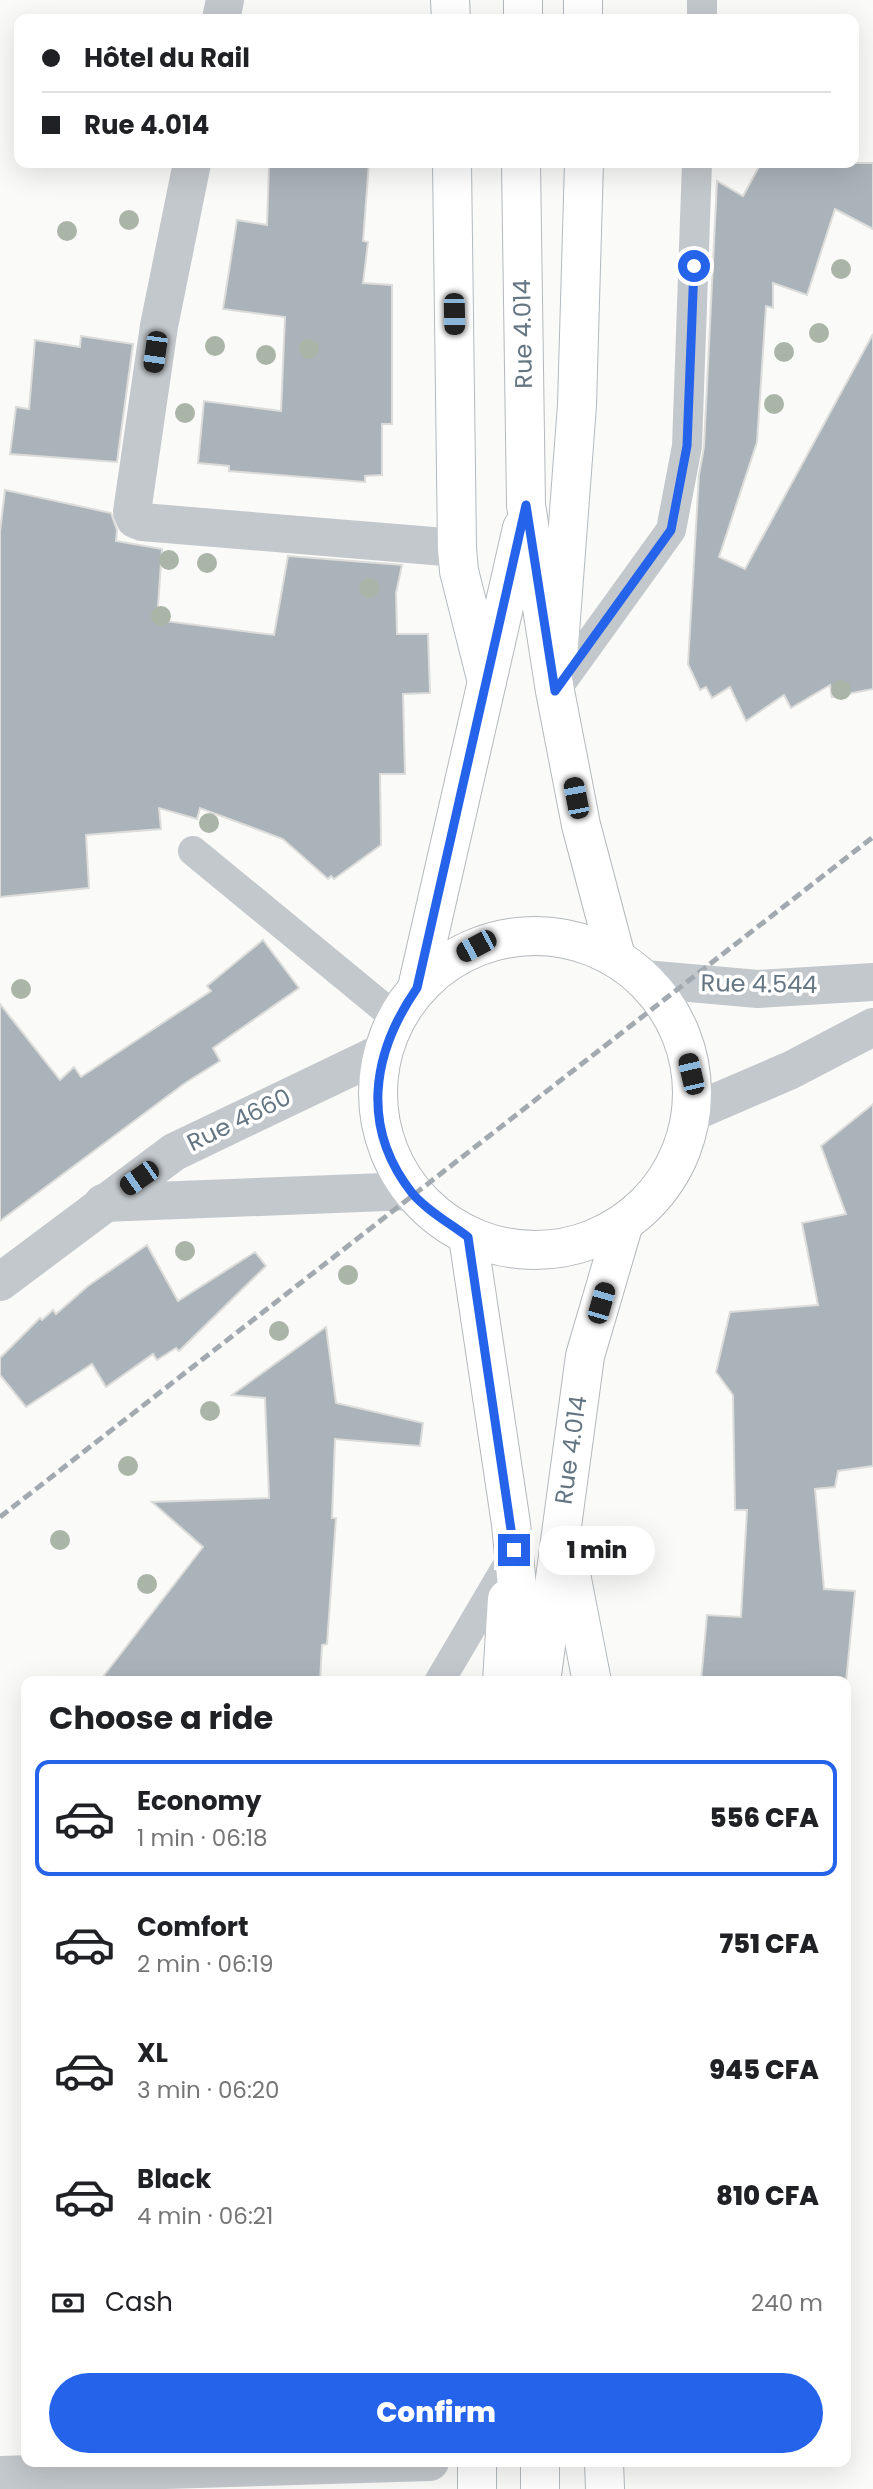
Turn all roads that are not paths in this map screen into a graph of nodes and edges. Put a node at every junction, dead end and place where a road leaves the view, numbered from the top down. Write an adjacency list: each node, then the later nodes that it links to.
1 (191, 168): 7 (street)
2 (452, 168): 7 (main road)
3 (521, 168): 6 (main road, Rue 4.014)
4 (584, 168): 9 (main road)
5 (697, 168): 9 (lane)
6 (526, 505): 8 (main road, Rue 4.014); 9 (main road, Rue 4.014)
7 (457, 548): 8 (main road)
8 (487, 682): 13 (main road, Rue 4.014)
9 (555, 691): 11 (main road, Rue 4.014)
10 (193, 850): 13 (lane)
11 (630, 968): 12 (street, Rue 4.544); 13 (main road); 15 (main road)
12 (873, 982)
13 (399, 1019): 16 (main road, Rue 4.014); 17 (street, Rue 4660)
14 (873, 1027): 15 (street)
15 (691, 1114): 18 (main road)
16 (411, 1191): 17 (street); 19 (main road, Rue 4.014)
17 (103, 1203): 20 (street, Rue 4660)
18 (624, 1223): 19 (main road); 21 (main road, Rue 4.014)
19 (468, 1237): 22 (main road)
20 (0, 1282)
21 (561, 1521): 27 (main road, Rue 4.014); 28 (main road)
22 (511, 1524): 23 (main road); 26 (main road)
23 (509, 1563): 24 (lane); 25 (main road)
24 (443, 1676)
25 (502, 1676)
26 (525, 1676)
27 (542, 1676)
28 (591, 1676)
29 (265, 2467): 33 (street)
30 (477, 2467): 34 (main road)
31 (540, 2467): 35 (main road)
32 (604, 2467): 36 (main road)
33 (0, 2475)
34 (477, 2489)
35 (540, 2489)
36 (605, 2489)

